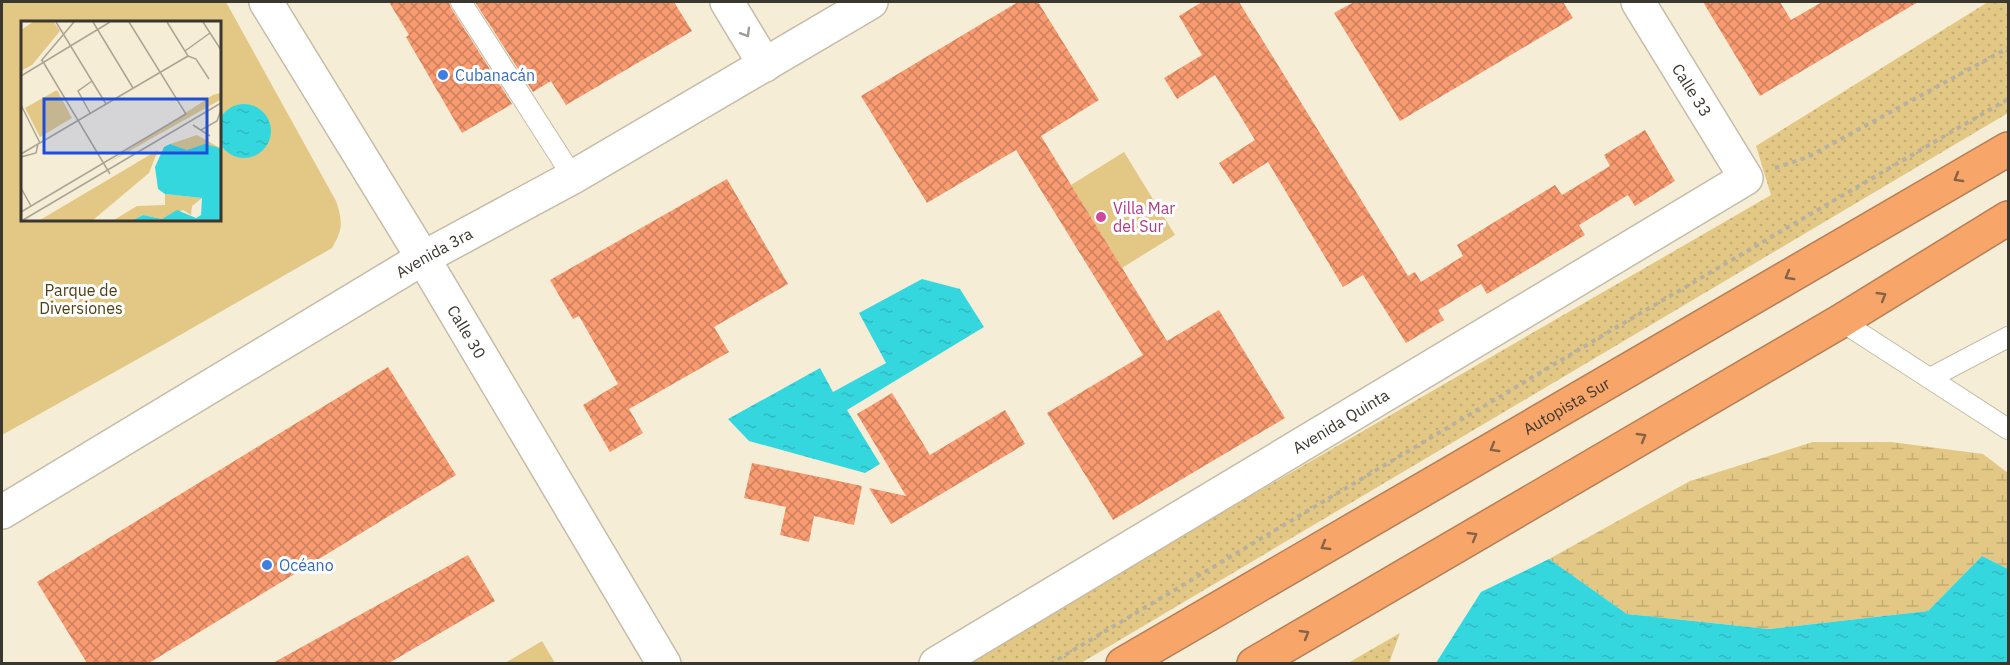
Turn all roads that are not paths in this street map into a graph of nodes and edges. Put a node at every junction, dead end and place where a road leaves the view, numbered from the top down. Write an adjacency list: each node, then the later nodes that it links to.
1 (266, 2): 11 (street, Calle 30)
2 (461, 2): 8 (lane)
3 (727, 2): 6 (street, one-way to 6)
4 (871, 2): 6 (street, Avenida 3ra)
5 (1638, 2): 9 (street, Calle 33)
6 (765, 65): 8 (street, Avenida 3ra)
7 (2008, 149): 19 (highway, Autopista Sur, one-way to 19)
8 (573, 177): 11 (street, Avenida 3ra)
9 (1746, 178): 18 (street, Avenida Quinta)
10 (2008, 218): 12 (highway, one-way to 10)
11 (423, 258): 16 (street, Avenida 3ra); 17 (street, Calle 30)
12 (1841, 321): 14 (lane); 20 (highway, one-way to 12)
13 (2008, 337): 14 (lane)
14 (1930, 378): 15 (lane)
15 (2008, 429)
16 (2, 512)
17 (664, 663)
18 (936, 663)
19 (1124, 663)
20 (1254, 663)

